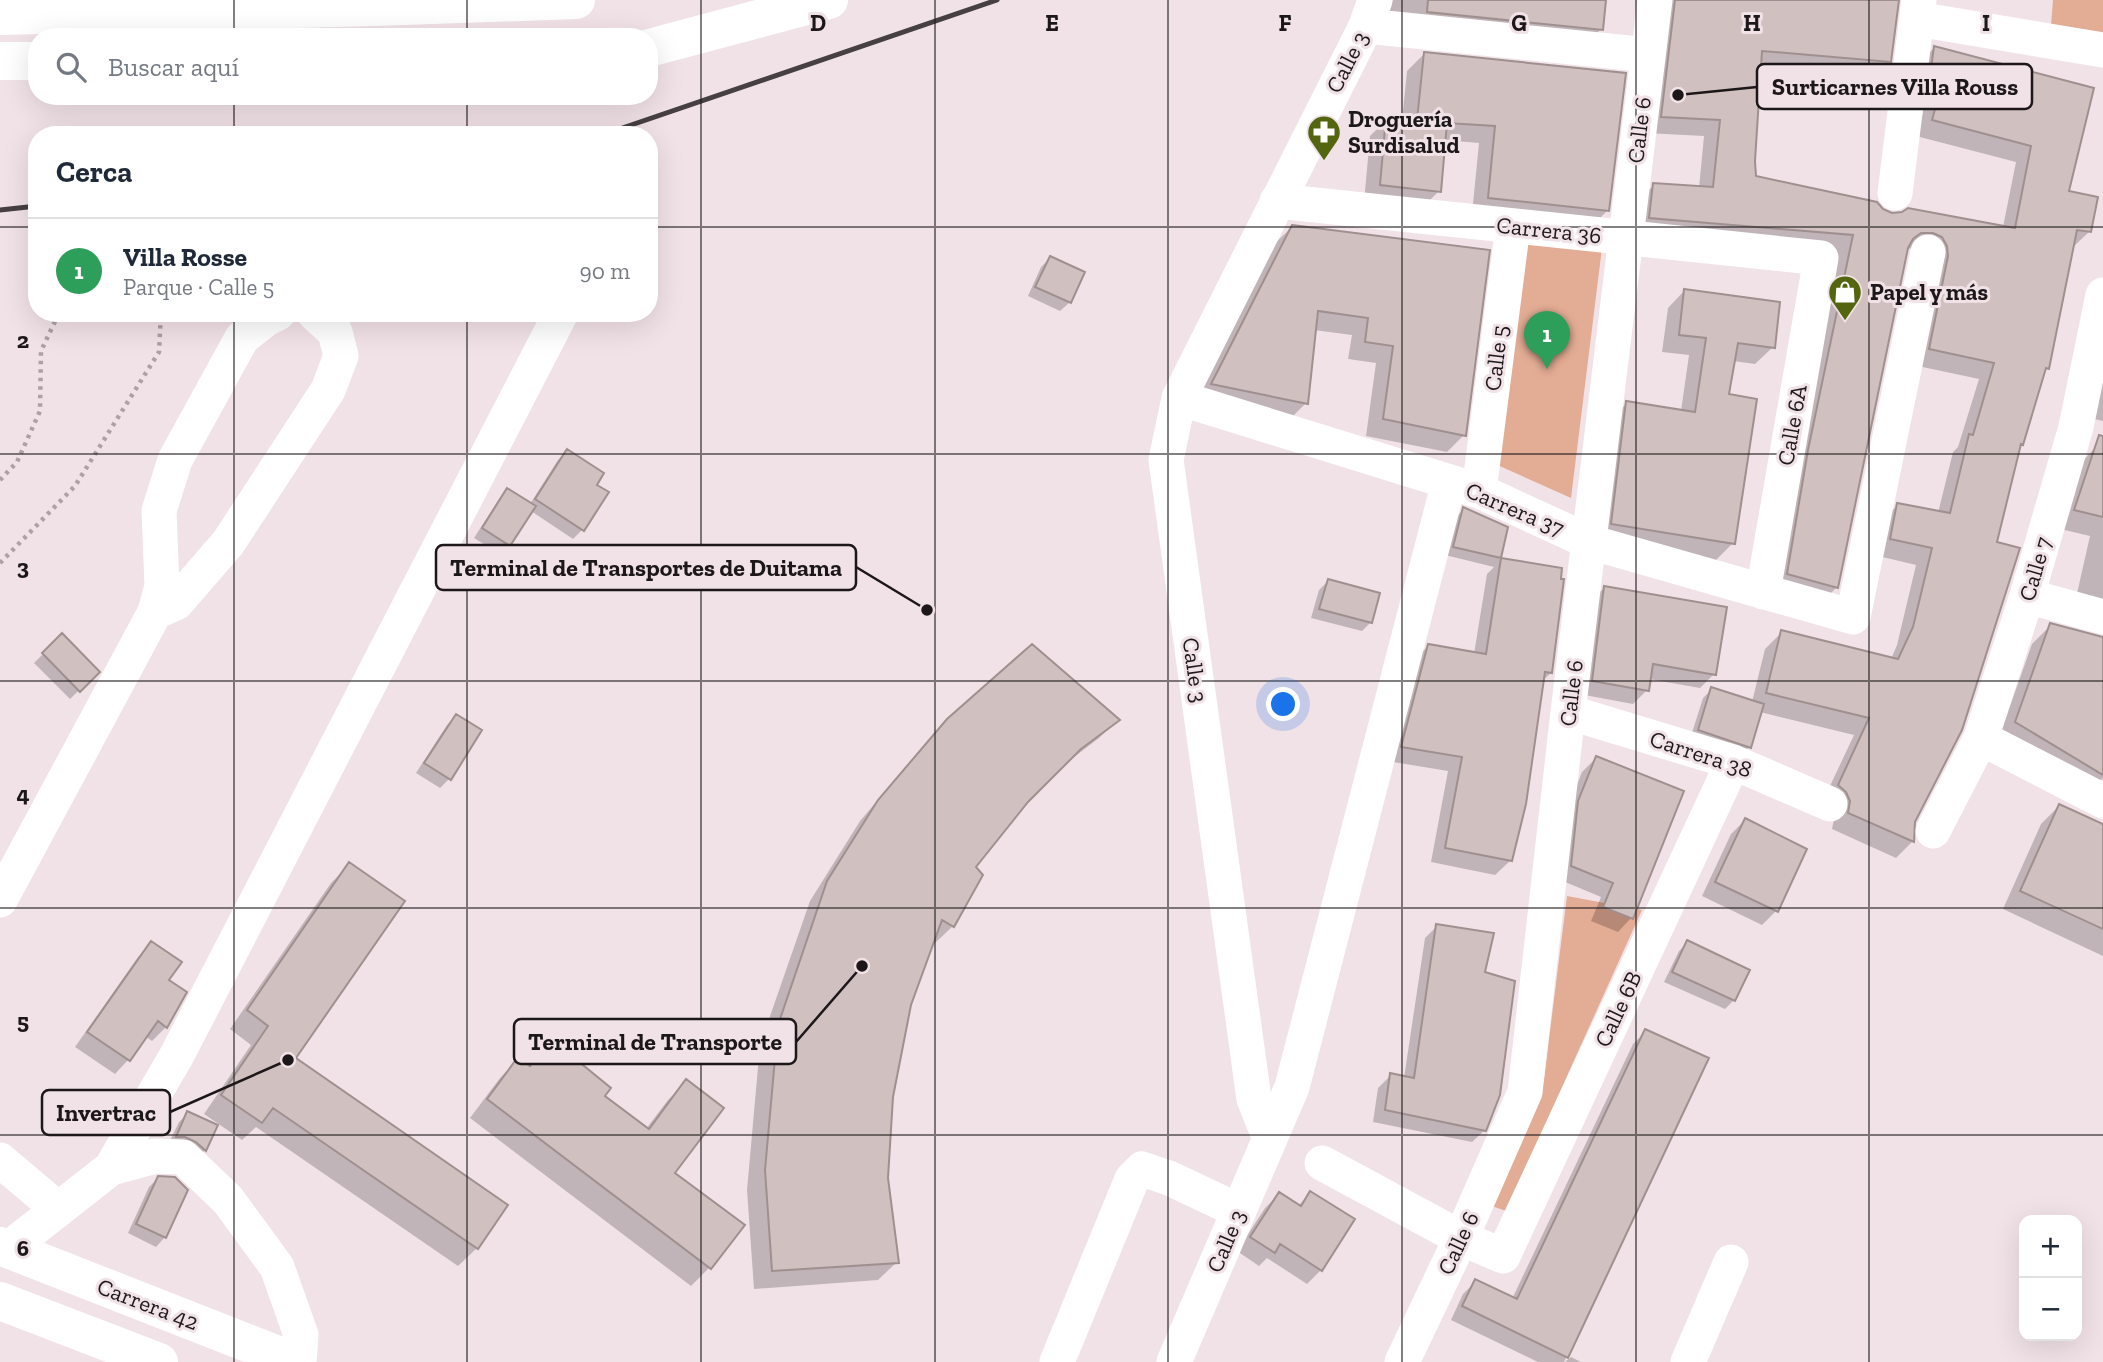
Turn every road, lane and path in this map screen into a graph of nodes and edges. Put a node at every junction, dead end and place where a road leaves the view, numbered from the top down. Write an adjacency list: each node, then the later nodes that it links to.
1 (576, 0): 4 (highway)
2 (829, 0): 8 (highway)
3 (1655, 0): 10 (street, Calle 6)
4 (375, 4): 7 (highway)
5 (1918, 10): 9 (street); 13 (street)
6 (1371, 13): 10 (street); 14 (street, Calle 3)
7 (0, 16)
8 (658, 46)
9 (2103, 50)
10 (1648, 55): 16 (street, Calle 6)
11 (0, 61): 12 (highway)
12 (28, 61)
13 (1895, 193)
14 (1277, 201): 15 (street, Carrera 36); 25 (street, Calle 3)
15 (1514, 226): 16 (street, Carrera 36); 28 (street, Calle 5)
16 (1626, 238): 18 (street, Carrera 36); 29 (street, Calle 6)
17 (1928, 252): 31 (street, Carrera 37)
18 (1821, 258): 31 (street, Calle 6A)
19 (2103, 295): 26 (street, Calle 7)
20 (55, 322): 27 (path)
21 (161, 322): 30 (path)
22 (261, 322): 33 (street)
23 (324, 322): 33 (street)
24 (556, 322): 45 (street)
25 (1179, 398): 28 (street, Carrera 37); 42 (street, Calle 3)
26 (2090, 430): 32 (street, Calle 7)
27 (0, 480)
28 (1464, 486): 29 (street, Carrera 37); 42 (street, Calle 5)
29 (1590, 542): 31 (street, Carrera 37); 35 (street, Calle 6)
30 (0, 563)
31 (1763, 592)
32 (2027, 596): 34 (street); 36 (street, Calle 7)
33 (155, 612): 41 (street)
34 (2103, 617)
35 (1568, 712): 37 (street, Carrera 38); 48 (street, Calle 6)
36 (1981, 738): 38 (street); 40 (street, Calle 7)
37 (1733, 762): 39 (street, Carrera 38); 48 (street, Calle 6B)
38 (2103, 800)
39 (1830, 804)
40 (1933, 831)
41 (0, 900)
42 (1270, 1139): 47 (street, Calle 3)
43 (0, 1160): 46 (street)
44 (1322, 1163): 48 (street)
45 (111, 1168): 46 (street); 53 (street)
46 (58, 1209): 49 (street)
47 (1239, 1211): 54 (street); 55 (street, Calle 3)
48 (1461, 1238): 56 (street, Calle 6)
49 (4, 1248): 53 (highway, Carrera 42)
50 (1731, 1262): 57 (street)
51 (0, 1301): 52 (highway)
52 (159, 1362)
53 (298, 1362)
54 (1057, 1362)
55 (1174, 1362)
56 (1402, 1362)
57 (1688, 1362)

